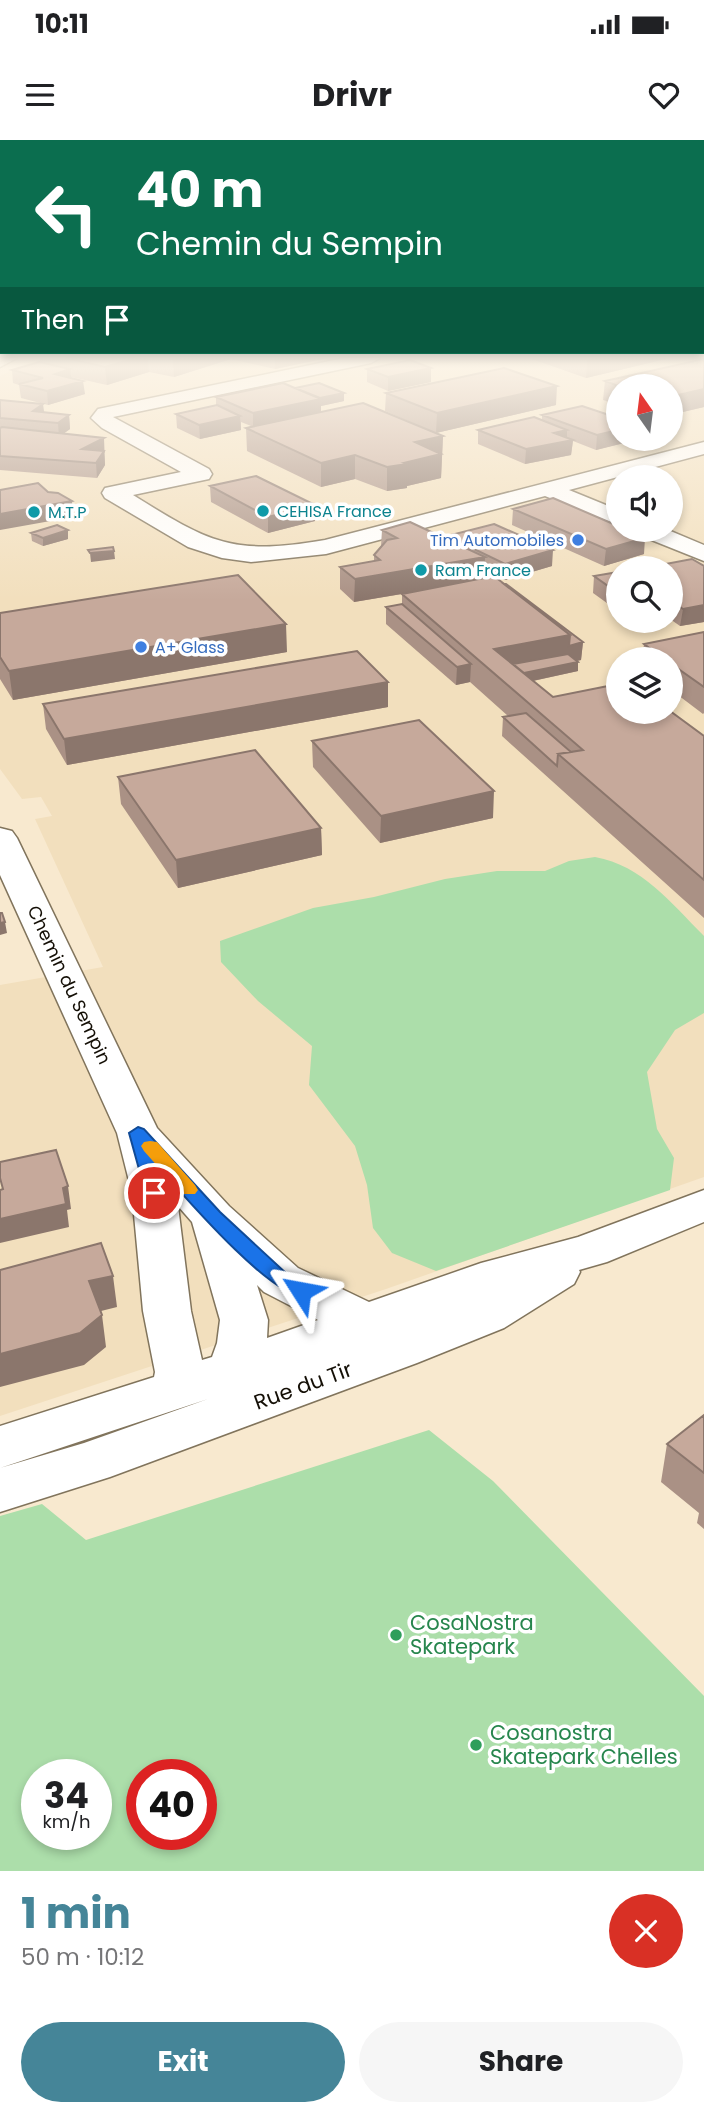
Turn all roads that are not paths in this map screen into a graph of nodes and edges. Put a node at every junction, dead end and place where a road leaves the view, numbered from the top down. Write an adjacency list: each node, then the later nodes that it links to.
1 (135, 439): 3 (street)
2 (704, 448): 3 (street)
3 (547, 489): 4 (street)
4 (606, 513)
5 (676, 542): 6 (street)
6 (704, 554)
7 (0, 838): 8 (street, Chemin du Sempin)
8 (138, 1133): 10 (street, Chemin du Sempin); 14 (street, Chemin du Sempin)
9 (704, 1205): 11 (street, Rue du Tir)
10 (213, 1217): 12 (street, Chemin du Sempin); 13 (street, Chemin du Sempin)
11 (591, 1250): 12 (street, Rue du Tir); 17 (street, Rue du Tir)
12 (369, 1322): 13 (street, Rue du Tir)
13 (234, 1369): 14 (street, Rue du Tir); 16 (street, Chemin du Sempin)
14 (178, 1389): 15 (street, Rue du Tir)
15 (0, 1447)
16 (0, 1469)
17 (0, 1490)

